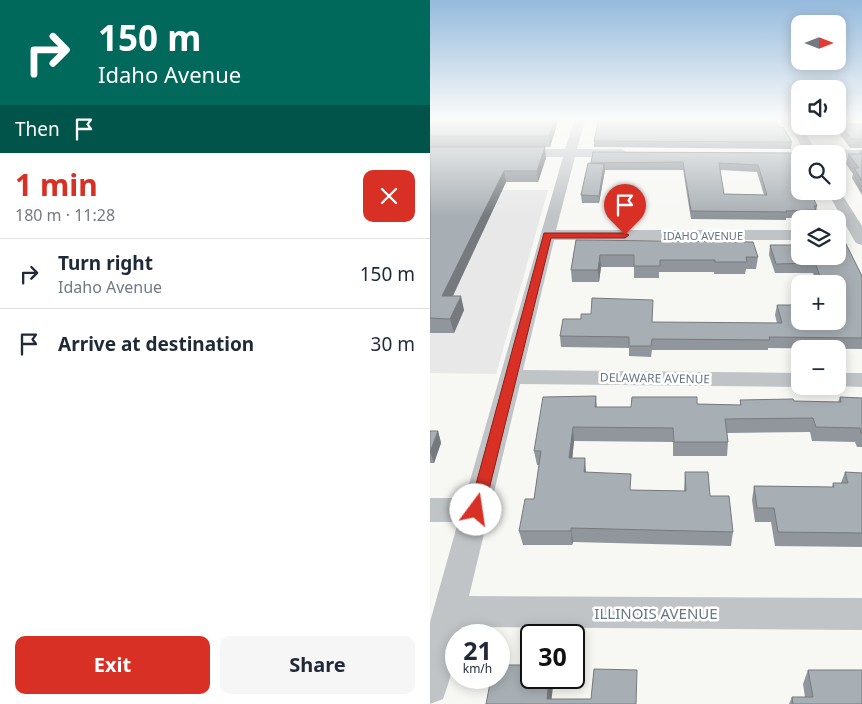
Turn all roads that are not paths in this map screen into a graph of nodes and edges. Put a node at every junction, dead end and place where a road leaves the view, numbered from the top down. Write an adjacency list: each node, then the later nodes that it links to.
1 (508, 153): 2 (street)
2 (572, 153): 3 (street); 7 (street)
3 (631, 153)
4 (846, 154): 5 (street)
5 (862, 154)
6 (838, 200): 9 (street)
7 (547, 235): 8 (street, IDAHO AVENUE); 10 (street)
8 (791, 236)
9 (857, 237)
10 (510, 377): 11 (street, DELAWARE AVENUE); 15 (street)
11 (791, 380)
12 (846, 380): 13 (street)
13 (862, 380)
14 (430, 510): 15 (street)
15 (476, 510): 16 (street)
16 (449, 611): 17 (street, ILLINOIS AVENUE); 18 (street)
17 (862, 614)
18 (430, 686)

